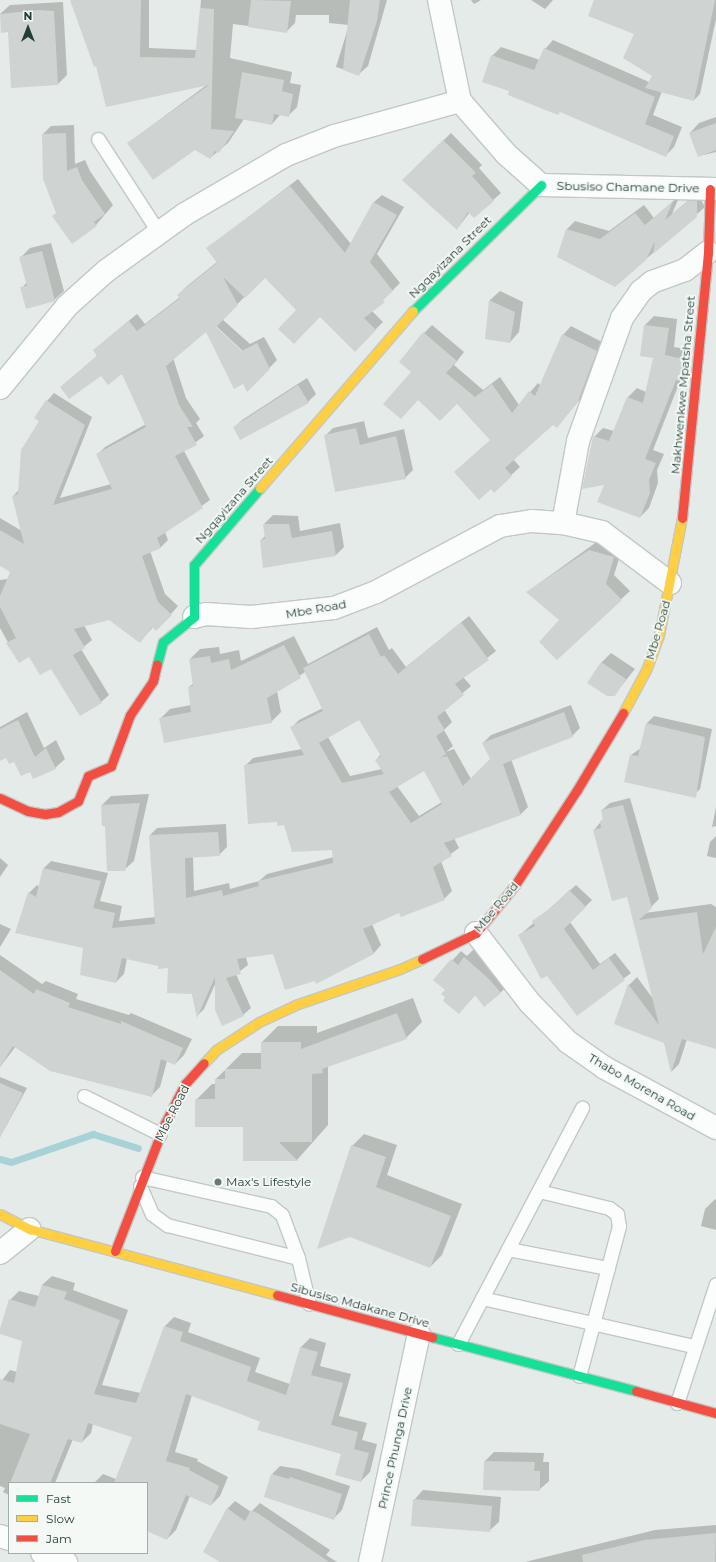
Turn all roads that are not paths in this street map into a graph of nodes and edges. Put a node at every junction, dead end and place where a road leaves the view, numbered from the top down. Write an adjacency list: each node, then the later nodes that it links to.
1 (439, 0): 2 (street)
2 (460, 101): 4 (street); 6 (street)
3 (98, 139): 6 (lane)
4 (541, 185): 5 (street, Sbusiso Chamane Drive); 11 (street, Ngqayizana Street)
5 (713, 189): 7 (street, Makhwenkwe Mpatsha Street)
6 (159, 233): 8 (street)
7 (708, 252): 9 (street); 10 (street, Makhwenkwe Mpatsha Street)
8 (0, 388)
9 (563, 523): 10 (street, Mbe Road); 11 (street, Mbe Road)
10 (670, 584): 13 (street, Mbe Road)
11 (194, 617): 12 (street)
12 (0, 798)
13 (476, 933): 16 (street, Thabo Morena Road); 17 (street, Mbe Road)
14 (84, 1096): 17 (lane)
15 (582, 1108): 19 (lane)
16 (716, 1128)
17 (160, 1134): 18 (street, Mbe Road)
18 (141, 1181): 23 (street, Mbe Road); 25 (lane); 25 (lane)
19 (539, 1191): 22 (lane); 26 (lane)
20 (0, 1214): 21 (street, Sibusiso Mdakane Drive)
21 (30, 1229): 23 (street, Sibusiso Mdakane Drive); 24 (street)
22 (508, 1249): 26 (lane); 28 (lane)
23 (115, 1251): 29 (street, Sibusiso Mdakane Drive)
24 (0, 1253)
25 (298, 1258): 29 (lane)
26 (608, 1268): 30 (lane)
27 (716, 1284): 33 (lane)
28 (482, 1298): 30 (lane); 32 (lane)
29 (309, 1304): 31 (street, Sibusiso Mdakane Drive)
30 (593, 1323): 33 (lane); 34 (lane)
31 (419, 1334): 32 (street, Sibusiso Mdakane Drive); 39 (street, Prince Phunga Drive)
32 (458, 1344): 34 (street, Sibusiso Mdakane Drive)
33 (694, 1346): 35 (lane)
34 (579, 1376): 35 (street, Sibusiso Mdakane Drive)
35 (677, 1403): 36 (street, Sibusiso Mdakane Drive)
36 (716, 1413)
37 (45, 1554): 38 (street)
38 (66, 1562)
39 (370, 1562)

